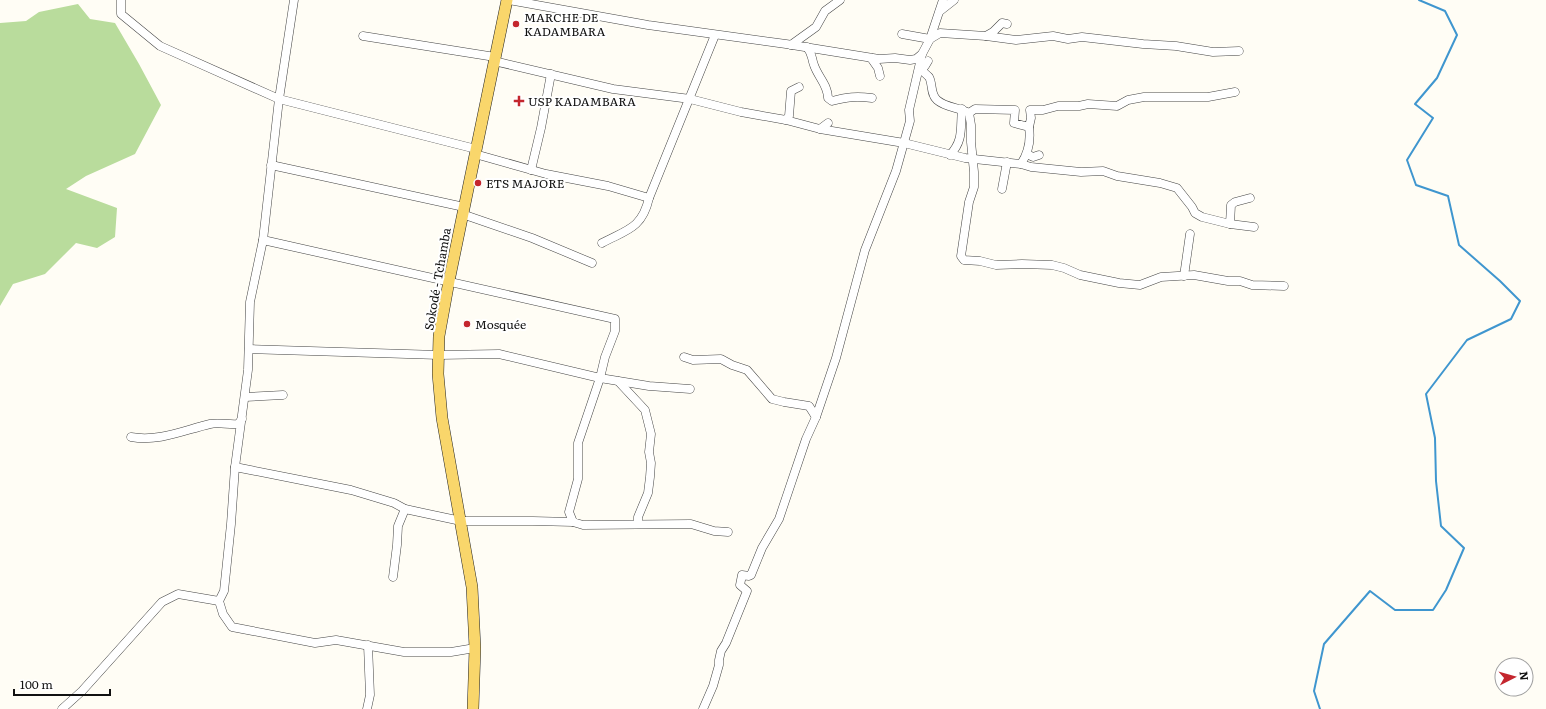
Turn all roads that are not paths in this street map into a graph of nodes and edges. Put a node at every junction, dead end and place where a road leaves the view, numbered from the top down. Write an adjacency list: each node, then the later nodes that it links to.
1 (121, 0): 27 (street)
2 (294, 0): 27 (street)
3 (508, 0): 10 (street); 19 (main road, Sokodé - Tchamba)
4 (840, 0): 14 (street)
5 (943, 0): 7 (street)
6 (954, 0): 7 (street)
7 (940, 11): 13 (street)
8 (1008, 24): 12 (street)
9 (902, 34): 13 (street)
10 (715, 35): 14 (street); 28 (street)
11 (363, 36): 19 (street)
12 (986, 36): 13 (street); 16 (street)
13 (930, 39): 17 (street)
14 (791, 45): 15 (street)
15 (806, 47): 18 (street); 26 (street)
16 (1240, 51)
17 (922, 54): 18 (street); 21 (street)
18 (871, 58): 23 (street)
19 (495, 59): 22 (street); 39 (main road, Sokodé - Tchamba)
20 (928, 61): 21 (street)
21 (920, 68): 31 (street); 38 (street)
22 (551, 74): 28 (street); 47 (street)
23 (880, 76)
24 (799, 87): 32 (street)
25 (1236, 92): 30 (street)
26 (872, 98)
27 (280, 99): 39 (street); 46 (street)
28 (690, 99): 32 (street); 49 (street)
29 (1015, 110): 30 (street); 31 (street); 35 (street)
30 (1030, 110): 35 (street)
31 (965, 111): 41 (street); 43 (street)
32 (786, 120): 36 (street)
33 (828, 123): 36 (street)
34 (847, 126): 37 (street)
35 (1029, 127): 40 (street)
36 (820, 129): 37 (street)
37 (851, 135): 38 (street)
38 (904, 143): 41 (street); 69 (street)
39 (475, 152): 47 (street); 51 (main road, Sokodé - Tchamba)
40 (1027, 154): 42 (street); 45 (street)
41 (950, 155): 43 (street)
42 (1039, 155)
43 (973, 159): 44 (street); 58 (street)
44 (1007, 162): 45 (street); 48 (street)
45 (1021, 164): 52 (street)
46 (271, 165): 51 (street); 55 (street)
47 (531, 170): 49 (street)
48 (1002, 189)
49 (649, 198): 56 (street)
50 (1251, 201): 52 (street)
51 (463, 211): 57 (street); 59 (main road, Sokodé - Tchamba)
52 (1230, 224): 53 (street)
53 (1254, 227)
54 (1190, 234): 58 (street)
55 (263, 240): 59 (street); 61 (street)
56 (602, 243)
57 (592, 263)
58 (1184, 276): 60 (street)
59 (448, 281): 62 (main road, Sokodé - Tchamba); 64 (street)
60 (1284, 286)
61 (249, 349): 62 (street); 68 (street)
62 (438, 355): 64 (street); 74 (main road, Sokodé - Tchamba)
63 (684, 356): 69 (street)
64 (600, 378): 65 (street); 75 (street)
65 (618, 381): 66 (street); 76 (street)
66 (690, 389)
67 (284, 395): 68 (street)
68 (245, 397): 70 (street)
69 (816, 417): 85 (street)
70 (242, 419): 71 (street); 72 (street)
71 (131, 437)
72 (235, 467): 73 (street); 79 (street)
73 (404, 509): 74 (street); 78 (street)
74 (461, 521): 75 (street); 81 (main road, Sokodé - Tchamba)
75 (572, 522): 76 (street)
76 (638, 524): 77 (street)
77 (728, 532)
78 (393, 577)
79 (219, 601): 80 (street); 82 (street)
80 (368, 645): 81 (street); 83 (street)
81 (475, 648): 84 (main road, Sokodé - Tchamba)
82 (62, 709)
83 (367, 709)
84 (473, 709)
85 (703, 709)

